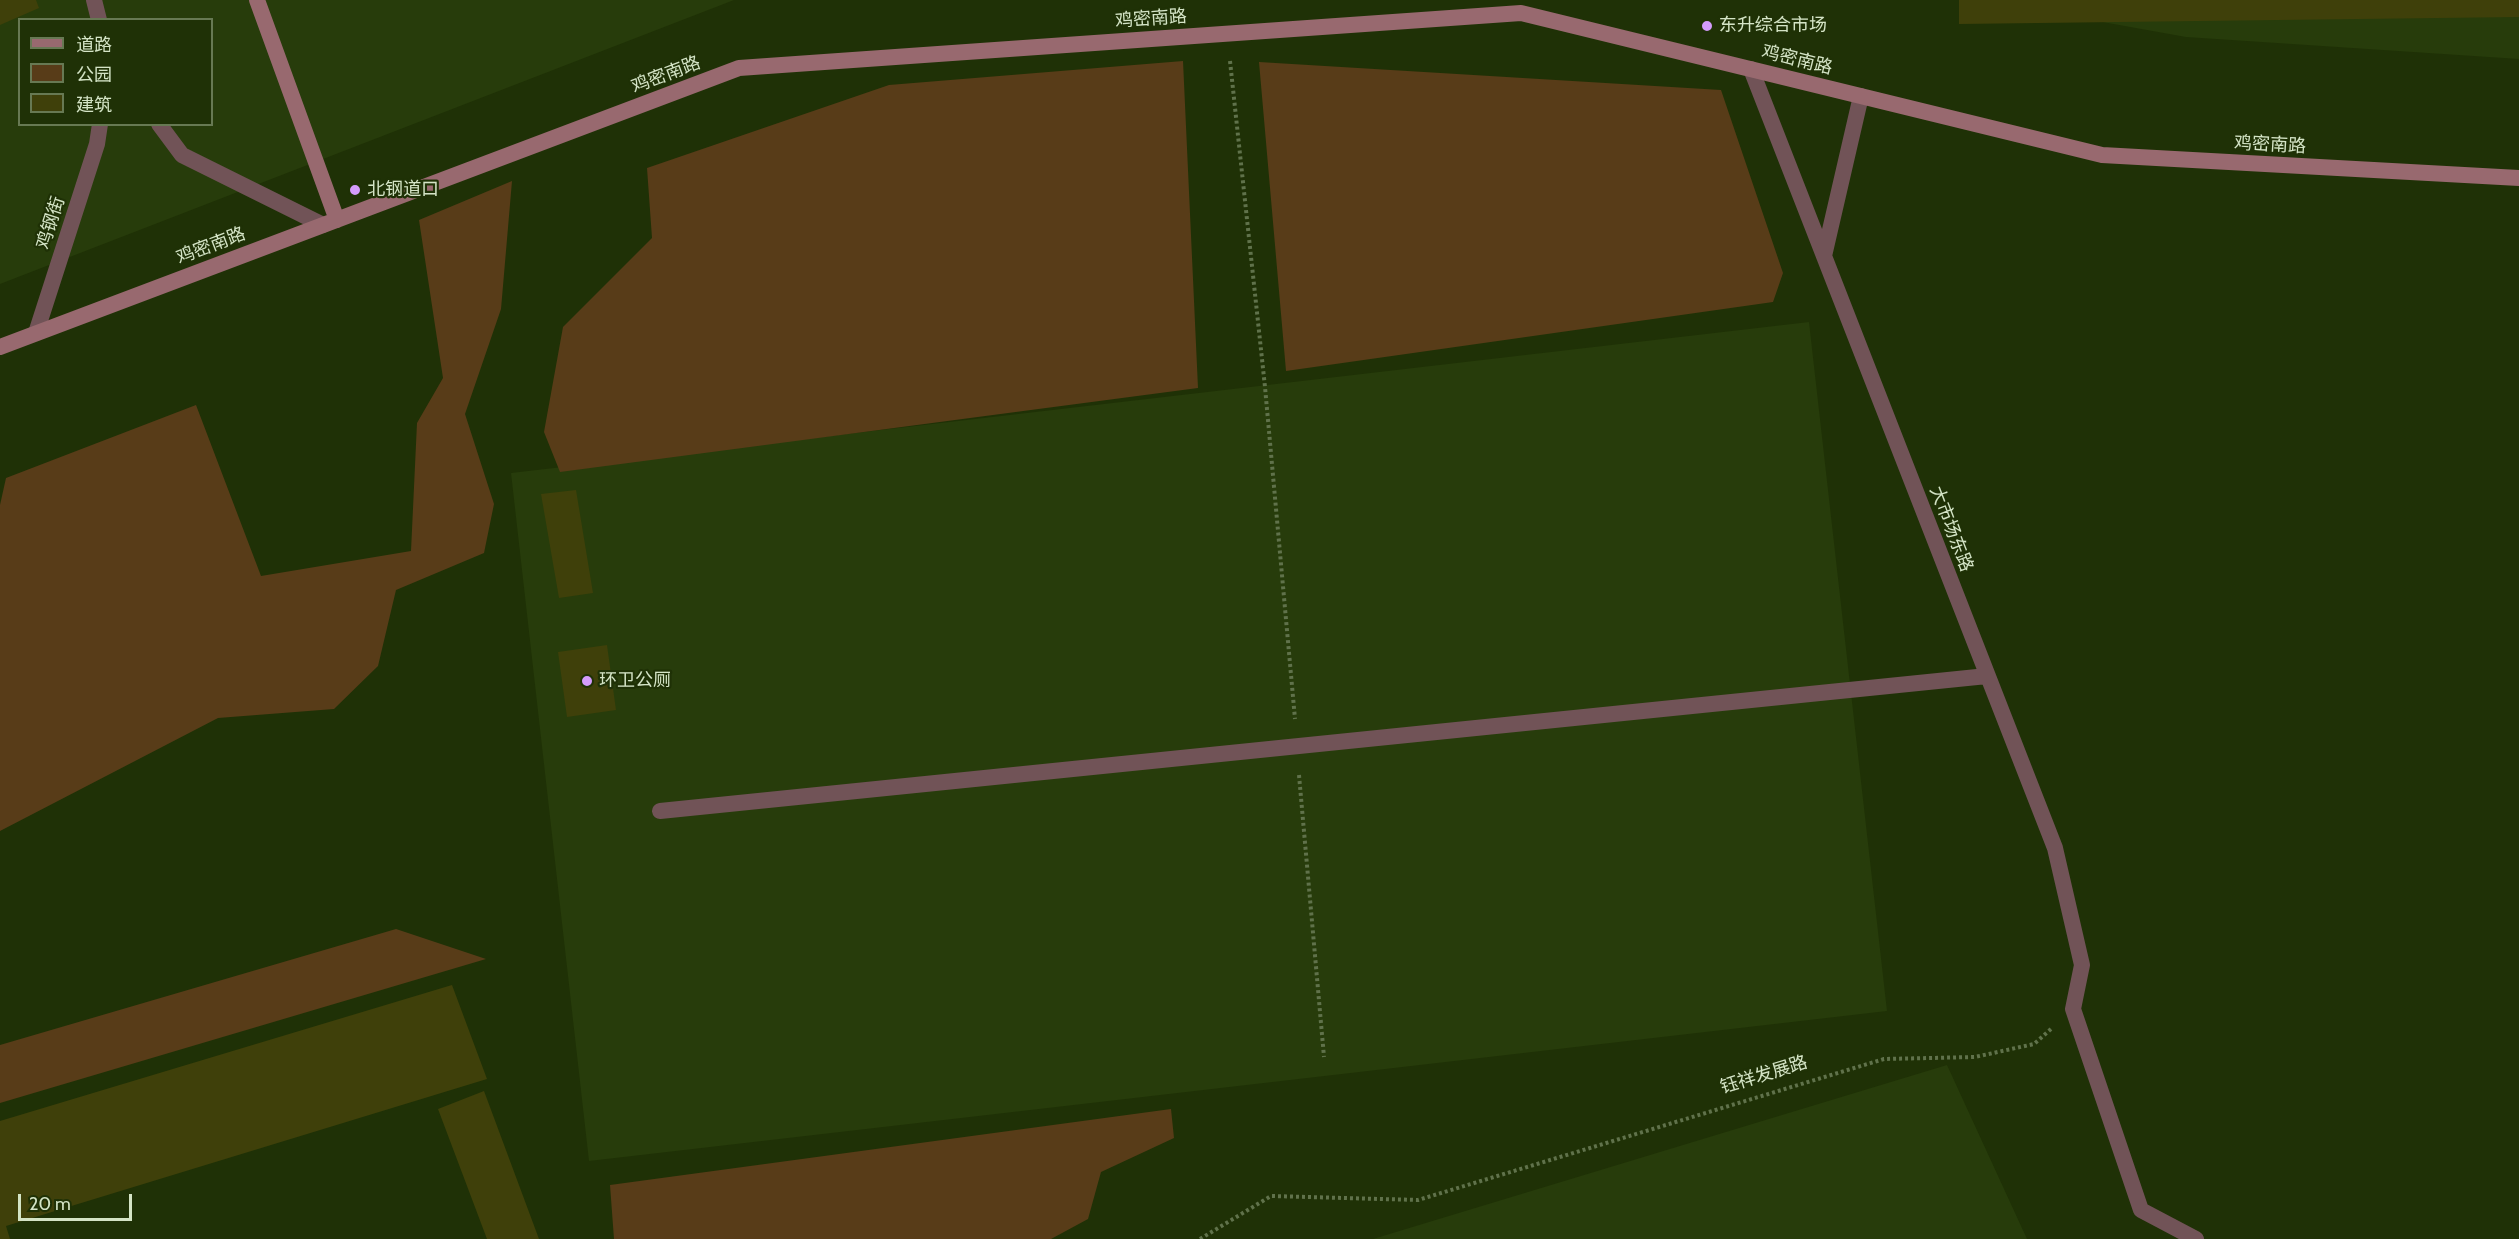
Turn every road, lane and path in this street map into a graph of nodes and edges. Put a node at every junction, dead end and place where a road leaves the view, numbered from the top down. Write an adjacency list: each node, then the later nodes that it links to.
1 (94, 0): 3 (street)
2 (257, 0): 10 (main road)
3 (98, 18)
4 (1227, 33): 5 (main road, 鸡密南路); 10 (main road, 鸡密南路); 15 (path)
5 (1751, 69): 6 (main road, 鸡密南路); 11 (street, 大市场东路)
6 (1861, 96): 9 (main road, 鸡密南路); 11 (street)
7 (99, 126): 12 (street, 鸡钢街)
8 (160, 126): 10 (street)
9 (2519, 178)
10 (330, 222): 12 (main road, 鸡密南路)
11 (1824, 256): 14 (street, 大市场东路)
12 (36, 333): 13 (main road, 鸡密南路)
13 (0, 347)
14 (1987, 676): 16 (street); 18 (street, 大市场东路)
15 (1292, 677)
16 (660, 810)
17 (1306, 858): 19 (path)
18 (2073, 1009): 20 (path, 钰祥发展路); 21 (street)
19 (1324, 1057)
20 (1200, 1239)
21 (2196, 1239)

